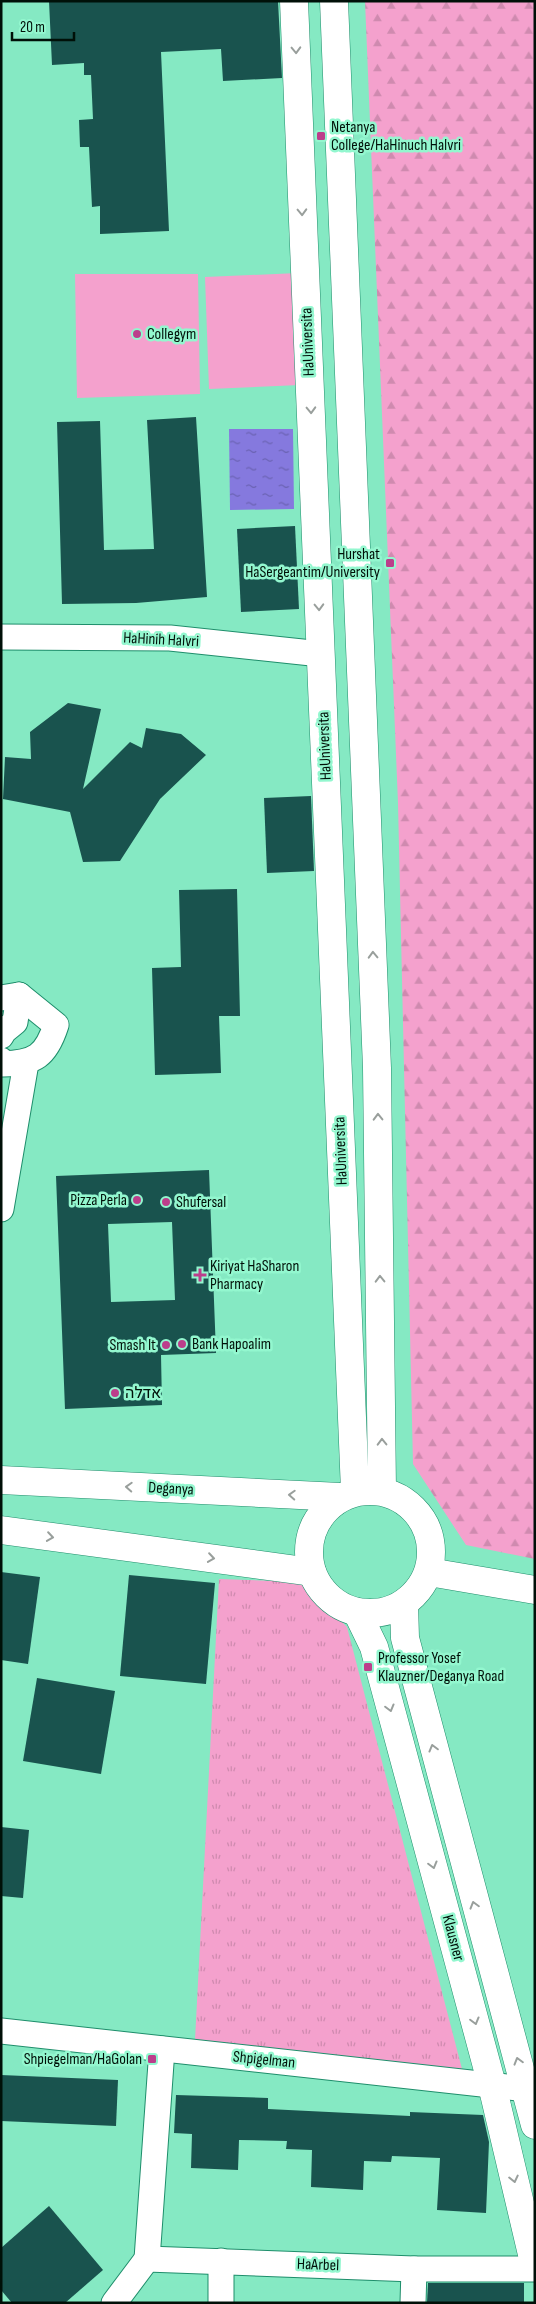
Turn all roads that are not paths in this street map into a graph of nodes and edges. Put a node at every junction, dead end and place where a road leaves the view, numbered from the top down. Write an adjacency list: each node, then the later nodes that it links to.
1 (294, 1): 4 (street, HaUniversita, one-way to 4)
2 (334, 1): 11 (street, one-way to 2)
3 (1, 637): 4 (street, HaHinih HaIvri)
4 (321, 654): 12 (street, HaUniversita)
5 (10, 997): 6 (street); 8 (street)
6 (1, 1036)
7 (1, 1060): 8 (street)
8 (26, 1063): 9 (street)
9 (2, 1203)
10 (1, 1480): 12 (street, Deganya, one-way to 10)
11 (382, 1491): 12 (street); 15 (street)
12 (347, 1494): 14 (street)
13 (1, 1530): 14 (street, one-way to 14)
14 (312, 1572): 18 (street)
15 (429, 1572): 16 (street); 17 (street)
16 (535, 1590)
17 (404, 1604): 18 (street); 22 (street, Klausner, one-way to 17)
18 (357, 1612): 21 (street, Klausner, one-way to 21)
19 (1, 2032): 20 (street, Shpigelman)
20 (162, 2049): 21 (street, Shpigelman); 24 (street)
21 (492, 2085): 22 (street, Shpigelman); 26 (street, Klausner, one-way to 26)
22 (526, 2089): 23 (street, Klausner)
23 (535, 2126)
24 (147, 2259): 25 (street, HaArbel); 28 (street)
25 (221, 2261): 27 (street, HaArbel); 29 (street)
26 (535, 2268): 27 (street, HaArbel)
27 (414, 2269): 30 (street)
28 (114, 2303)
29 (221, 2303)
30 (414, 2303)

